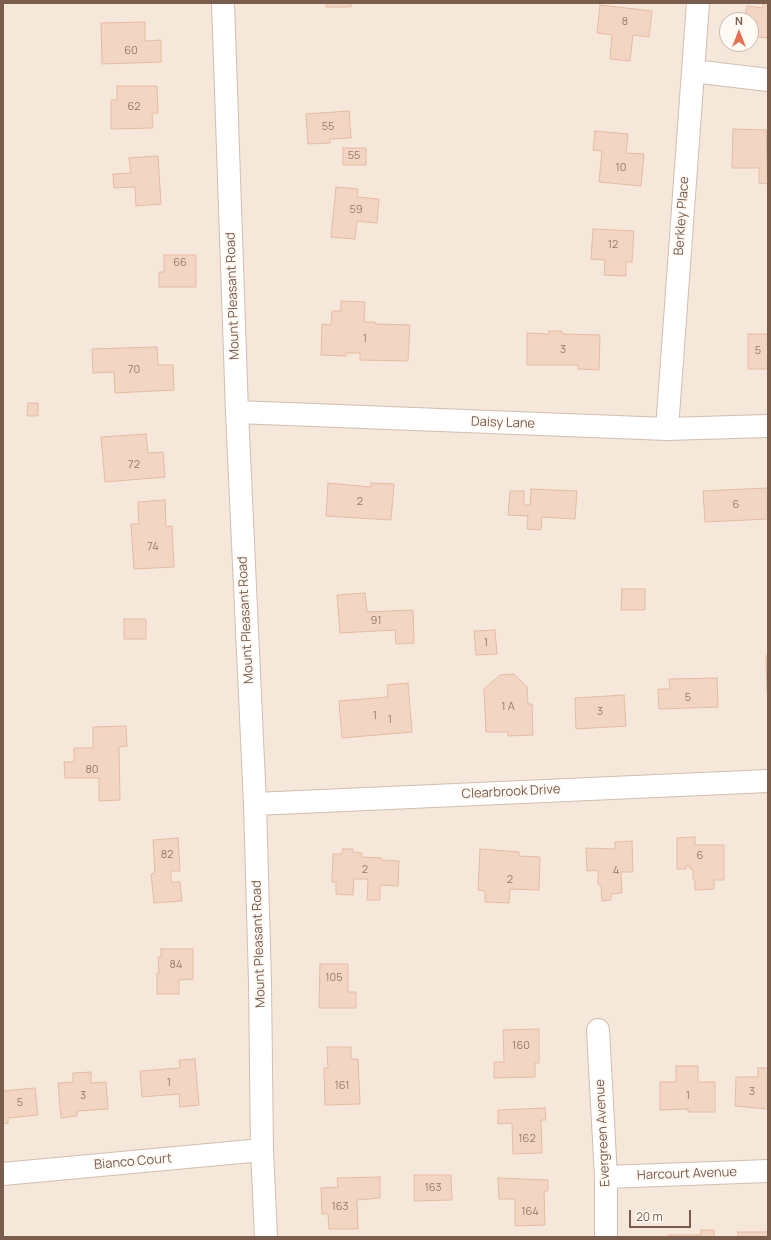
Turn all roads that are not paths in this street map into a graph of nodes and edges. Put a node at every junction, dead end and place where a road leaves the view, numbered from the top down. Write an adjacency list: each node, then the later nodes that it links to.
1 (223, 3): 5 (street, Mount Pleasant Road)
2 (698, 3): 3 (street, Berkley Place)
3 (693, 71): 4 (street); 7 (street, Berkley Place)
4 (768, 80)
5 (237, 412): 7 (street, Daisy Lane); 9 (street, Mount Pleasant Road)
6 (768, 426): 7 (street, Daisy Lane)
7 (667, 430)
8 (768, 781): 9 (street, Clearbrook Drive)
9 (255, 804): 11 (street, Mount Pleasant Road)
10 (598, 1030): 14 (street, Evergreen Avenue)
11 (262, 1150): 13 (street, Bianco Court); 15 (street, Mount Pleasant Road)
12 (768, 1171): 14 (street, Harcourt Avenue)
13 (3, 1174)
14 (606, 1177): 16 (street, Evergreen Avenue)
15 (266, 1237)
16 (606, 1237)

